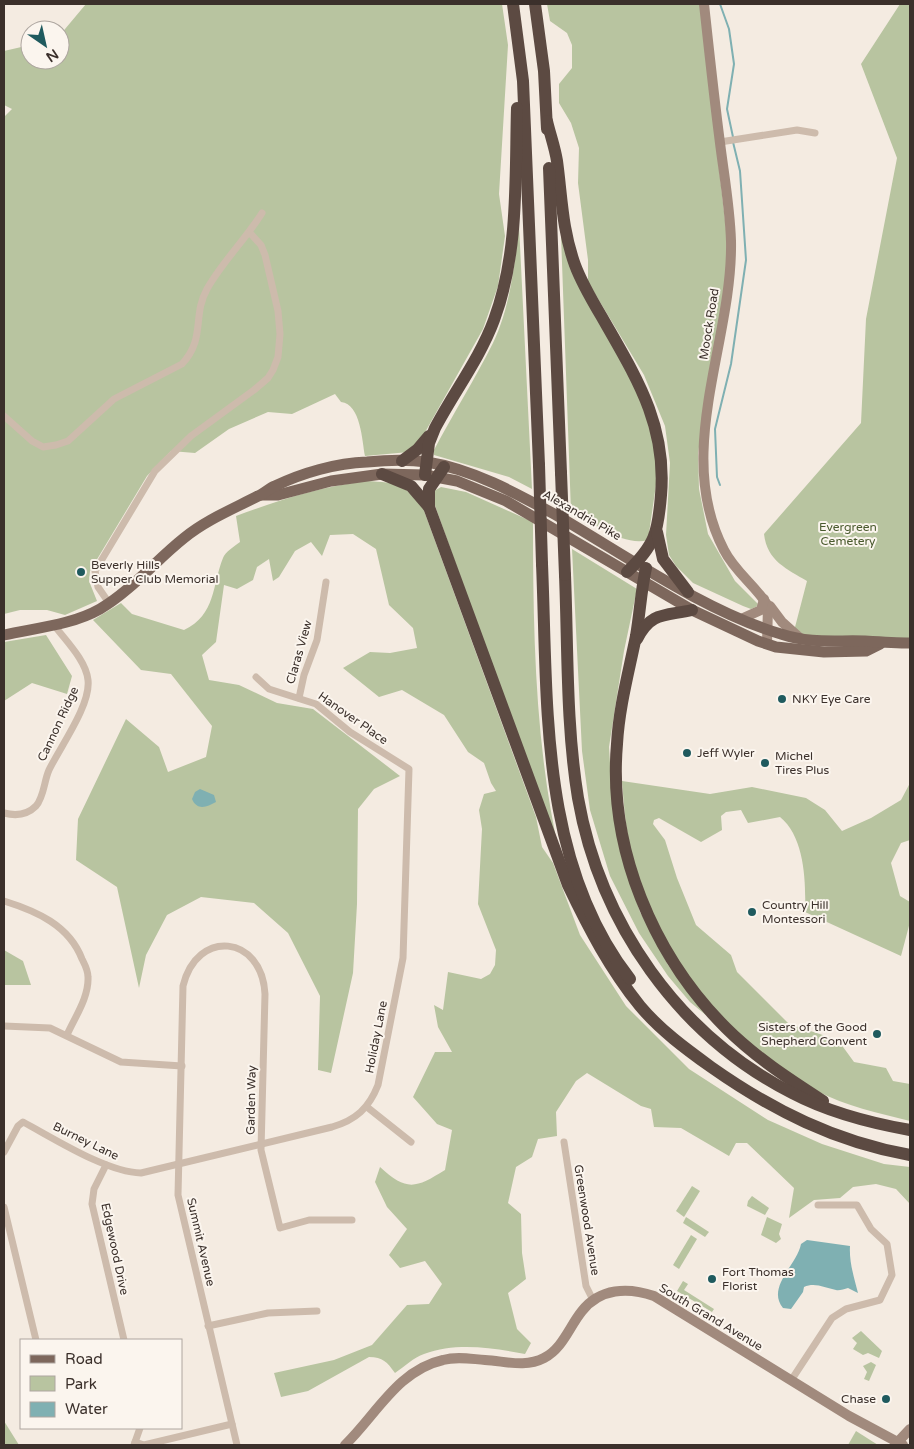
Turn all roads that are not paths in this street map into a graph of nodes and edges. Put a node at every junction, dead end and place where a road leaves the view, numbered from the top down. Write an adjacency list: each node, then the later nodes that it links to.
1 (513, 4): 4 (highway)
2 (535, 4): 5 (highway)
3 (704, 4): 7 (main road, Moock Road)
4 (523, 81): 11 (highway); 43 (highway, bridge)
5 (547, 121): 17 (highway); 45 (highway, bridge)
6 (815, 133): 7 (street)
7 (723, 141): 22 (main road, Moock Road)
8 (262, 213): 9 (street)
9 (250, 233): 10 (street); 23 (street)
10 (4, 416)
11 (435, 428): 12 (highway); 13 (highway)
12 (402, 461): 13 (main road, Alexandria Pike); 15 (main road, Alexandria Pike)
13 (433, 470): 14 (main road, Alexandria Pike); 16 (highway); 18 (main road, Alexandria Pike)
14 (382, 474): 15 (main road, Alexandria Pike); 16 (highway)
15 (261, 495): 23 (main road, Alexandria Pike)
16 (429, 507): 43 (highway)
17 (657, 529): 18 (highway); 21 (highway)
18 (637, 568): 19 (highway); 19 (main road, Alexandria Pike); 21 (main road, Alexandria Pike)
19 (643, 581): 24 (main road, Alexandria Pike); 33 (highway)
20 (326, 582): 35 (street, Claras View)
21 (688, 592): 25 (main road, Alexandria Pike)
22 (764, 599): 25 (main road); 27 (main road); 29 (main road, Moock Road)
23 (109, 603): 26 (main road, Alexandria Pike)
24 (692, 610): 30 (main road, Alexandria Pike); 33 (highway)
25 (741, 619): 27 (main road, Alexandria Pike)
26 (54, 624): 28 (main road, Alexandria Pike); 37 (street, Cannon Ridge)
27 (768, 630): 29 (main road, Alexandria Pike); 30 (main road)
28 (4, 635)
29 (802, 639): 31 (main road, Alexandria Pike)
30 (762, 643): 31 (main road, Alexandria Pike)
31 (882, 643): 32 (main road, Alexandria Pike)
32 (910, 643)
33 (633, 648): 45 (highway)
34 (256, 677): 35 (street, Hanover Place)
35 (299, 698): 36 (street, Hanover Place)
36 (409, 769): 44 (street, Holiday Lane)
37 (4, 813)
38 (4, 901): 41 (street)
39 (199, 955): 42 (street, Summit Avenue); 49 (street, Garden Way)
40 (4, 1026): 41 (street)
41 (66, 1035): 42 (street)
42 (182, 1066): 52 (street, Summit Avenue)
43 (714, 1069): 51 (highway)
44 (367, 1107): 47 (street); 49 (street, Holiday Lane)
45 (847, 1115): 46 (highway)
46 (910, 1130)
47 (411, 1142)
48 (564, 1142): 57 (street, Greenwood Avenue)
49 (262, 1144): 52 (street, Holiday Lane); 56 (street, Garden Way)
50 (4, 1152): 53 (street, Burney Lane)
51 (910, 1155)
52 (178, 1164): 53 (street, Burney Lane); 59 (street, Summit Avenue)
53 (106, 1165): 61 (street, Edgewood Drive)
54 (818, 1205): 62 (street)
55 (4, 1208): 60 (street)
56 (352, 1220)
57 (593, 1300): 62 (main road, South Grand Avenue); 68 (main road, South Grand Avenue)
58 (317, 1311): 59 (street)
59 (208, 1326): 63 (street, Summit Avenue)
60 (36, 1339)
61 (124, 1339)
62 (792, 1379): 69 (main road, South Grand Avenue)
63 (232, 1424): 66 (street); 67 (street, Summit Avenue)
64 (140, 1429): 66 (street)
65 (910, 1429): 69 (main road)
66 (135, 1444)
67 (237, 1445)
68 (346, 1445)
69 (899, 1445)

